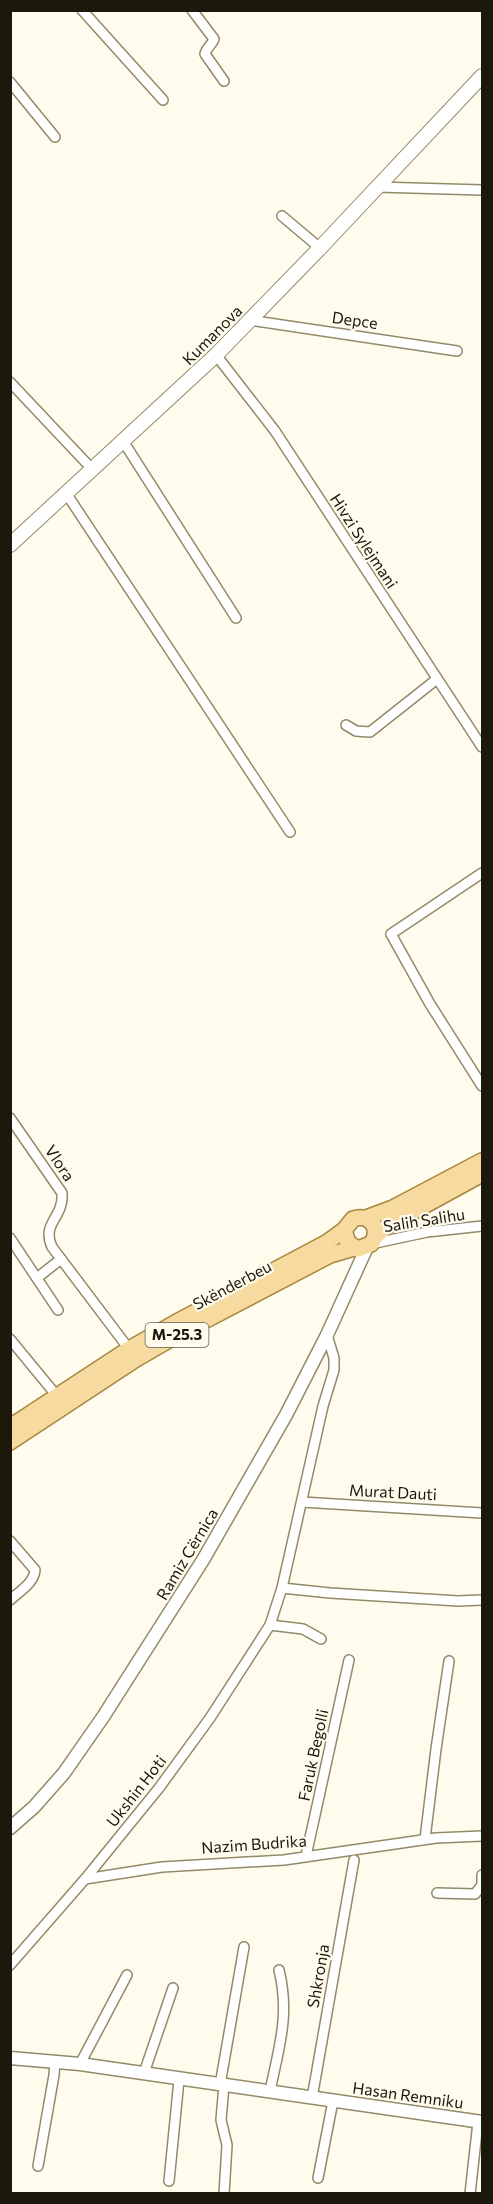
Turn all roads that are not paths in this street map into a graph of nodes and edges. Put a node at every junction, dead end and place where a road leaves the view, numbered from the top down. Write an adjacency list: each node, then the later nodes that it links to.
1 (82, 10): 6 (street)
2 (192, 10): 4 (street)
3 (483, 75): 8 (main road, Kumanova)
4 (224, 81)
5 (10, 82): 7 (street)
6 (162, 100)
7 (55, 137)
8 (377, 187): 9 (street); 11 (main road, Kumanova)
9 (483, 190)
10 (282, 216): 11 (street)
11 (320, 248): 12 (main road, Kumanova)
12 (249, 320): 13 (street, Depce); 14 (main road, Kumanova)
13 (457, 351)
14 (216, 355): 16 (main road, Kumanova); 21 (street, Hivzi Sylejmani)
15 (10, 382): 17 (street)
16 (123, 441): 17 (main road, Kumanova); 20 (street)
17 (92, 469): 18 (main road, Kumanova)
18 (66, 493): 19 (main road, Kumanova); 24 (street)
19 (10, 545)
20 (237, 618)
21 (437, 679): 22 (street); 23 (street, Hivzi Sylejmani)
22 (346, 725)
23 (483, 747)
24 (290, 832)
25 (483, 873): 26 (street)
26 (483, 1086)
27 (10, 1118): 34 (street, Vlora)
28 (483, 1161): 30 (main road, M-25.3)
29 (483, 1174): 33 (main road, M-25.3)
30 (366, 1218): 33 (main road); 33 (main road, M-25.3)
31 (483, 1226): 33 (street, Salih Salihu)
32 (10, 1238): 36 (street)
33 (355, 1245): 35 (street, Ramiz Cërnica); 35 (street); 40 (main road, Skënderbeu / M-25.3); 43 (main road, Skënderbeu / M-25.3)
34 (61, 1259): 36 (street); 40 (street, Vlora)
35 (355, 1273): 38 (street, Ramiz Cërnica)
36 (37, 1278): 37 (street)
37 (58, 1310)
38 (327, 1335): 44 (street, Ukshin Hoti); 54 (street, Ramiz Cërnica)
39 (10, 1339): 41 (street)
40 (129, 1349): 41 (main road, Skënderbeu / M-25.3)
41 (55, 1397): 42 (main road, Skënderbeu / M-25.3)
42 (10, 1427)
43 (10, 1442)
44 (302, 1502): 45 (street, Murat Dauti); 47 (street, Ukshin Hoti)
45 (483, 1513)
46 (10, 1541): 48 (street)
47 (282, 1588): 49 (street); 50 (street, Ukshin Hoti)
48 (10, 1599)
49 (483, 1600)
50 (270, 1625): 51 (street); 60 (street, Ukshin Hoti)
51 (321, 1639)
52 (349, 1660): 57 (street, Faruk Begolli)
53 (449, 1661): 56 (street)
54 (10, 1828)
55 (482, 1837): 56 (street, Nazim Budrika)
56 (425, 1839): 57 (street, Nazim Budrika)
57 (306, 1856): 60 (street, Nazim Budrika)
58 (354, 1860): 74 (street, Shkronja)
59 (483, 1875): 61 (street)
60 (85, 1878): 63 (street, Ukshin Hoti)
61 (437, 1893)
62 (244, 1947): 72 (street)
63 (10, 1965)
64 (279, 1970): 73 (street)
65 (127, 1975): 69 (street)
66 (173, 1988): 70 (street)
67 (10, 2058): 68 (street, Hasan Remniku)
68 (55, 2062): 69 (street, Hasan Remniku); 77 (street)
69 (80, 2064): 70 (street, Hasan Remniku)
70 (144, 2073): 71 (street, Hasan Remniku)
71 (179, 2080): 72 (street, Hasan Remniku); 79 (street)
72 (222, 2085): 73 (street, Hasan Remniku); 80 (street)
73 (270, 2091): 74 (street, Hasan Remniku)
74 (312, 2098): 75 (street, Hasan Remniku)
75 (333, 2102): 76 (street, Hasan Remniku); 78 (street, Hasan Remniku)
76 (480, 2122): 81 (street, Hasan Remniku)
77 (38, 2166)
78 (318, 2178)
79 (169, 2181)
80 (224, 2193)
81 (470, 2193)

